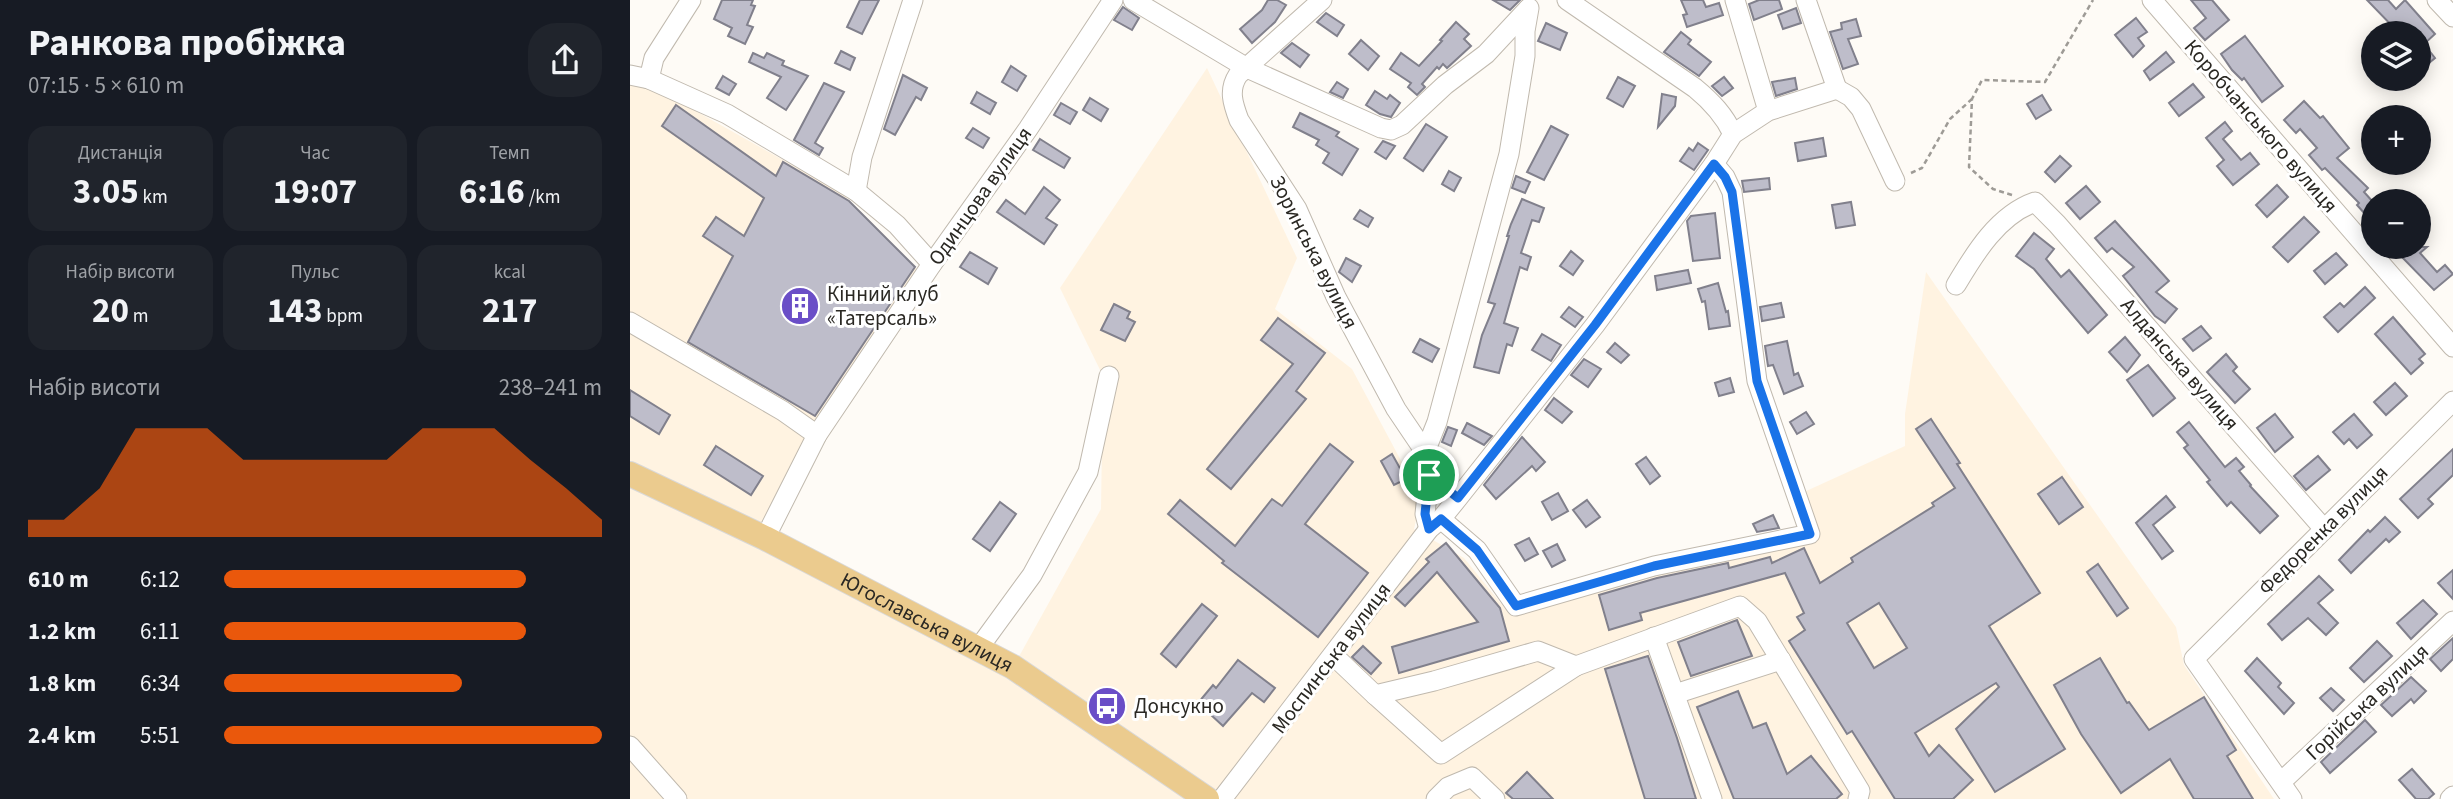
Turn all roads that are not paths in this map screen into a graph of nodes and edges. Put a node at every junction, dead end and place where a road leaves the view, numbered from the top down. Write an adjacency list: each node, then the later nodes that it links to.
1 (691, 0): 16 (street)
2 (913, 0): 22 (street)
3 (1113, 0): 23 (street, Одинцова вулиця)
4 (1133, 0): 15 (street)
5 (1322, 0): 15 (street, Зоринська вулиця)
6 (1567, 0): 19 (street)
7 (1735, 0): 18 (street)
8 (1806, 0): 17 (street)
9 (2152, 0): 26 (street, Коробчанського вулиця)
10 (2437, 0): 12 (street)
11 (1531, 5): 13 (street); 14 (street)
12 (2453, 17)
13 (1486, 54): 14 (street); 15 (street)
14 (1525, 56): 30 (street)
15 (1247, 68): 30 (street, Зоринська вулиця)
16 (639, 77): 22 (street)
17 (1837, 89): 18 (street, Моспинська вулиця); 21 (street)
18 (1768, 111): 19 (street, Моспинська вулиця)
19 (1733, 134): 20 (street, Моспинська вулиця)
20 (1714, 164): 33 (street, Моспинська вулиця); 34 (street)
21 (1895, 181)
22 (856, 191): 23 (street)
23 (932, 264): 29 (street, Одинцова вулиця)
24 (1955, 285): 35 (street, Алданська вулиця)
25 (630, 323): 29 (street)
26 (2453, 347)
27 (1110, 376): 39 (street)
28 (2453, 401): 35 (street, Федоренка вулиця)
29 (817, 435): 36 (street, Одинцова вулиця)
30 (1425, 452): 32 (street, Зоринська вулиця)
31 (630, 474): 36 (main road, Югославська вулиця)
32 (1429, 475): 33 (street); 34 (street, Зоринська вулиця)
33 (1458, 498): 34 (street, Моспинська вулиця)
34 (1435, 524): 40 (street, Моспинська вулиця)
35 (2324, 529): 46 (street, Федоренка вулиця)
36 (765, 538): 39 (main road, Югославська вулиця)
37 (2453, 621): 46 (street, Горійська вулиця)
38 (1654, 637): 41 (street); 42 (street); 43 (street)
39 (978, 649): 48 (main road, Югославська вулиця)
40 (1333, 655): 44 (street); 49 (street, Моспинська вулиця)
41 (1781, 660): 43 (street); 53 (street)
42 (1576, 666): 44 (street); 44 (street)
43 (1675, 694): 52 (street)
44 (1375, 695)
45 (630, 746): 47 (street)
46 (2286, 791)
47 (677, 799)
48 (1207, 799)
49 (1222, 799)
50 (1436, 799): 51 (street)
51 (1495, 799)
52 (1712, 799)
53 (1858, 799)

